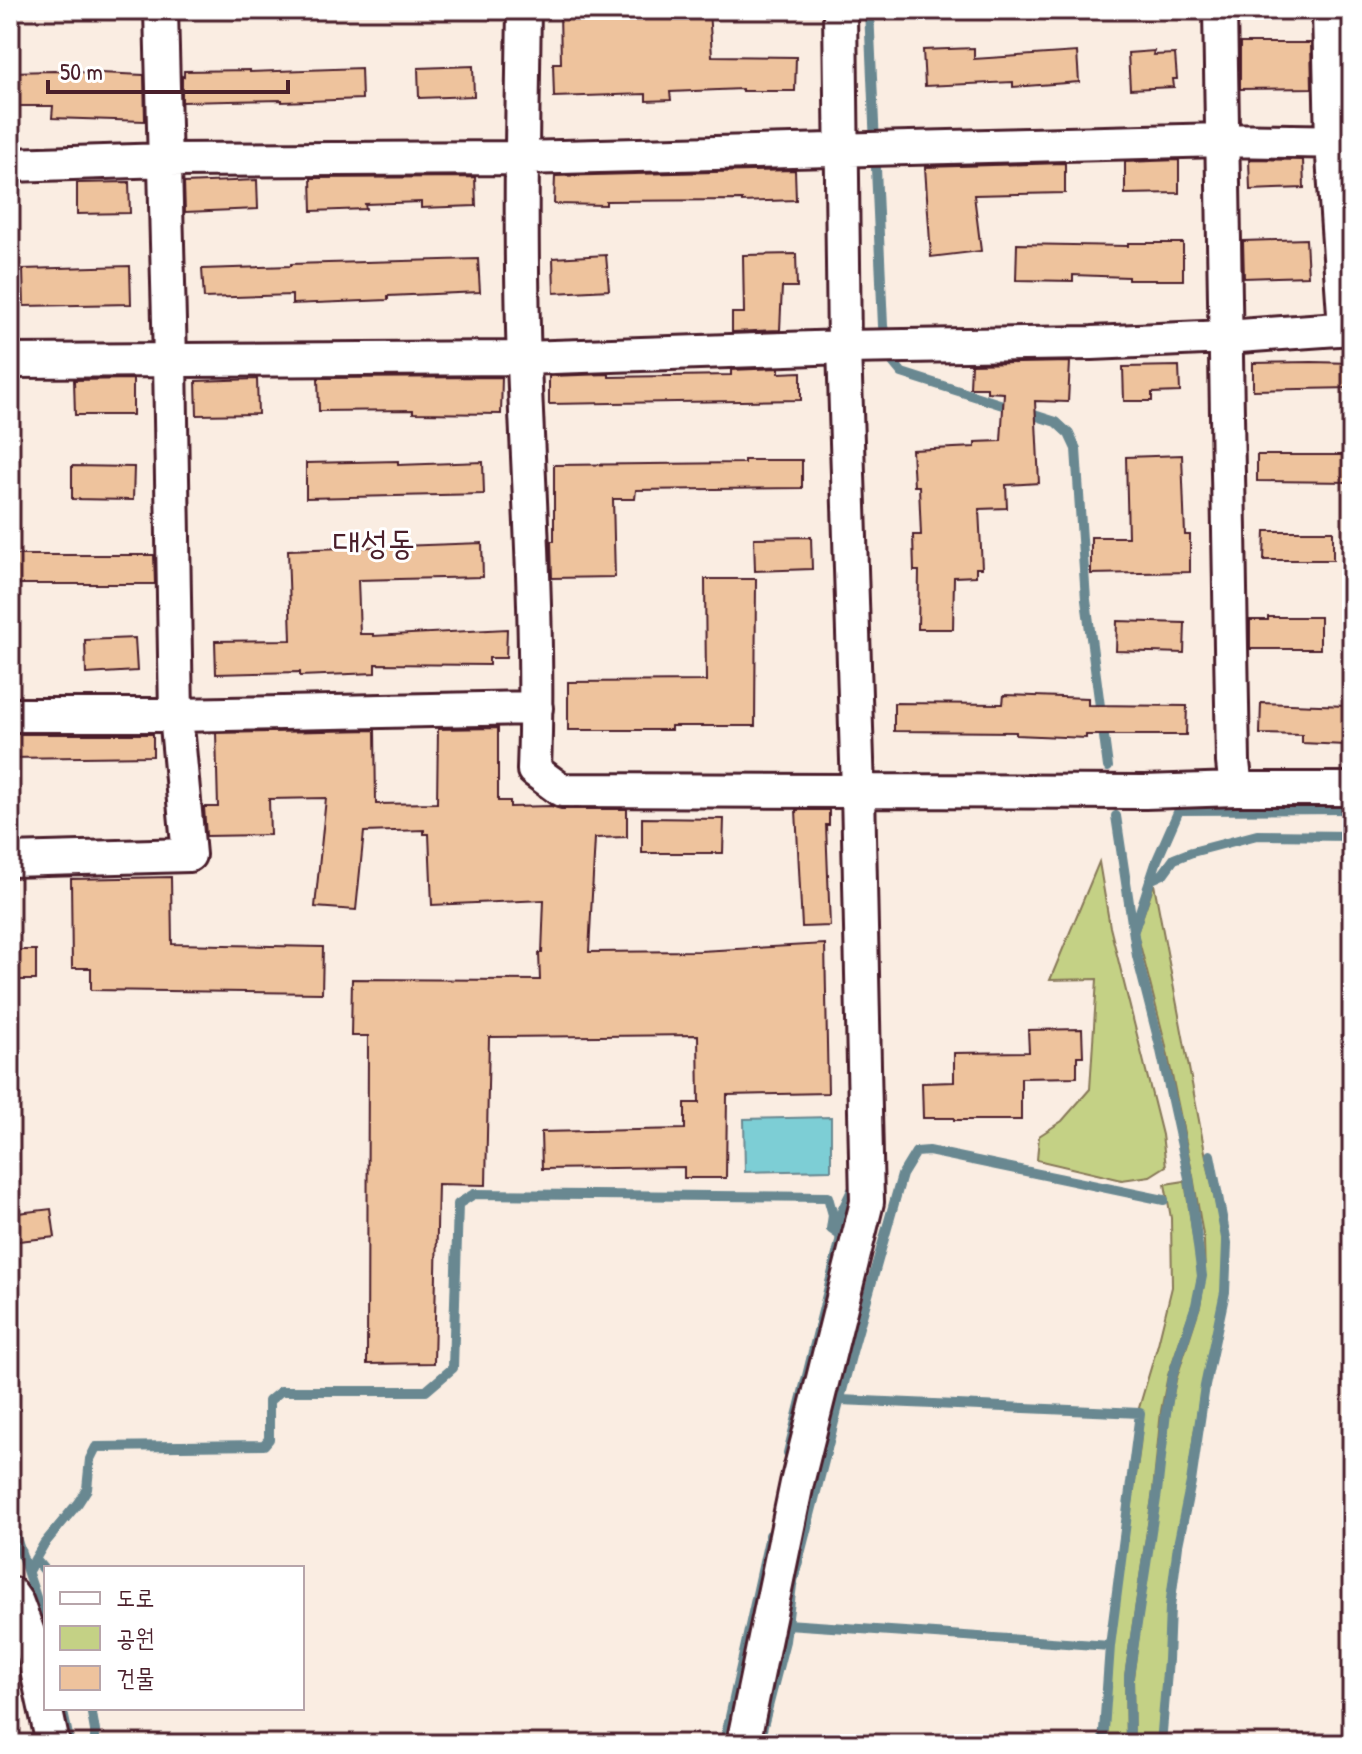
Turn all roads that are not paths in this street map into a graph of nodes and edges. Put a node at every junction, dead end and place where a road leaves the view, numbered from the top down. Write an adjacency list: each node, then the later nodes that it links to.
1 (161, 10): 10 (street)
2 (524, 10): 9 (street)
3 (840, 10): 8 (street)
4 (1220, 10): 6 (street)
5 (1329, 10): 7 (street)
6 (1222, 140): 7 (street); 8 (street); 13 (street)
7 (1342, 142): 12 (street)
8 (864, 149): 9 (street); 14 (street)
9 (522, 158): 10 (street); 15 (street)
10 (166, 160): 11 (street); 16 (street)
11 (10, 165)
12 (1348, 328): 13 (street)
13 (1226, 337): 14 (street); 21 (street)
14 (870, 347): 15 (street); 23 (street)
15 (524, 358): 16 (street); 18 (street)
16 (170, 360): 17 (street); 20 (street)
17 (10, 361)
18 (536, 708): 20 (street); 23 (street)
19 (10, 715): 20 (street)
20 (176, 715): 24 (street)
21 (1236, 789): 22 (street); 23 (street)
22 (1352, 789)
23 (858, 791): 29 (street)
24 (10, 860)
25 (10, 1593): 26 (street)
26 (44, 1703)
27 (46, 1710): 28 (street)
28 (53, 1744)
29 (743, 1744)

